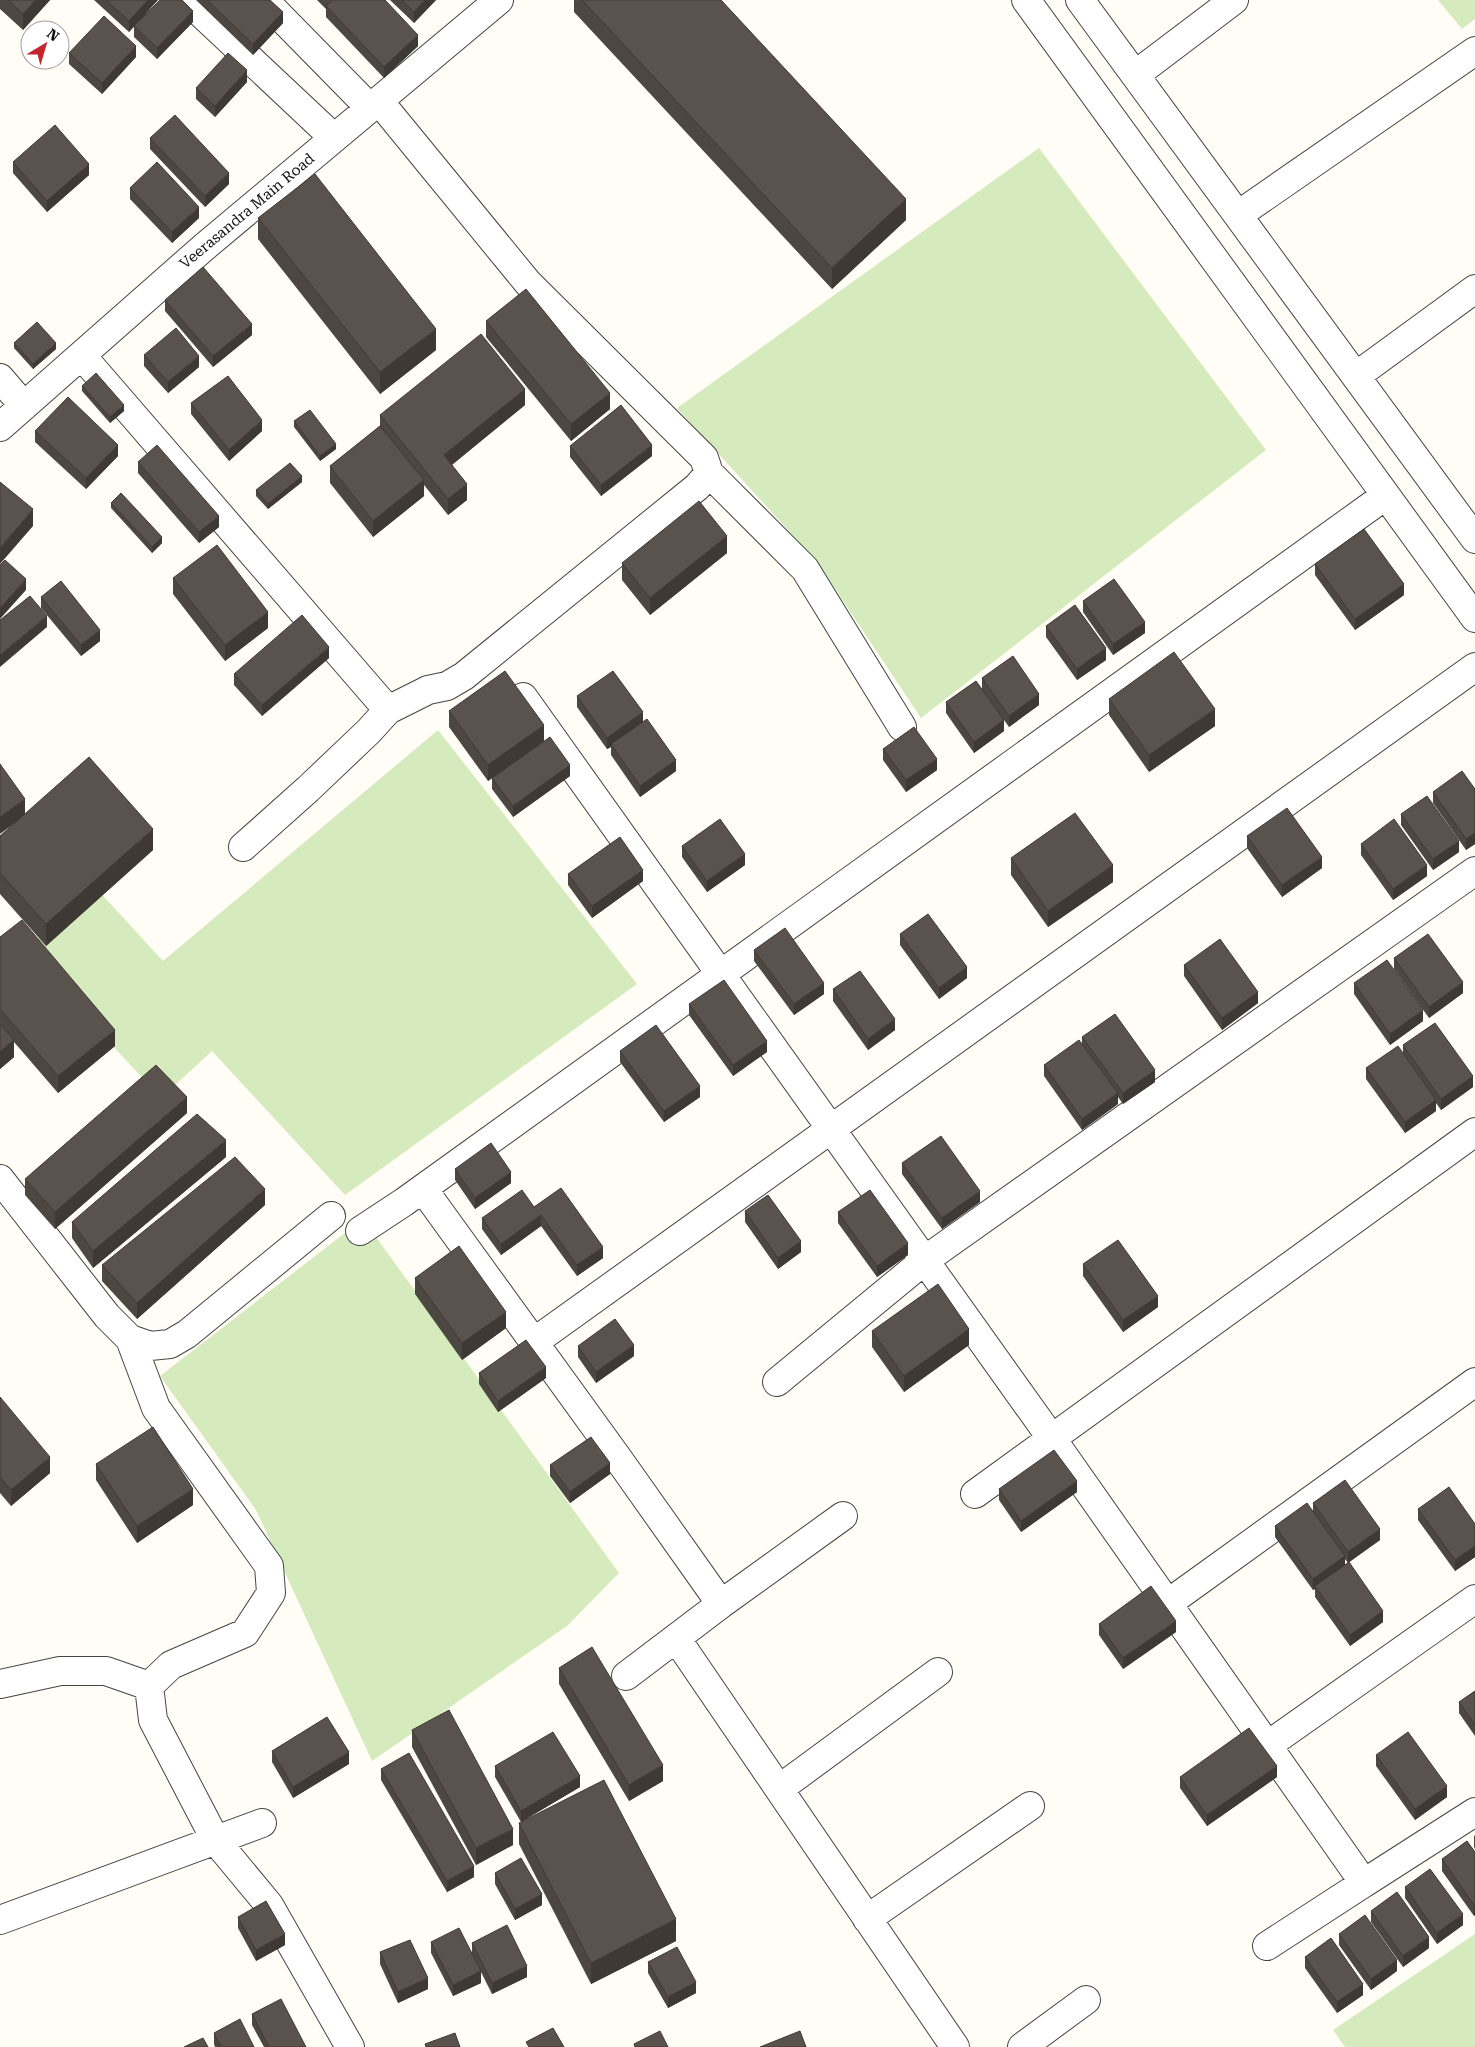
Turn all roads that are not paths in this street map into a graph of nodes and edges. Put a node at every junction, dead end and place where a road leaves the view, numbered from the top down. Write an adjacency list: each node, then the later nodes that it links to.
1 (187, 0): 10 (street)
2 (264, 0): 9 (street)
3 (1026, 0): 19 (street)
4 (1080, 0): 8 (street)
5 (1234, 0): 8 (street)
6 (493, 2): 9 (street, Veerasandra Main Road)
7 (1475, 51): 11 (street)
8 (1135, 74): 11 (street)
9 (374, 104): 10 (street, Veerasandra Main Road); 18 (street)
10 (334, 138): 13 (street, Veerasandra Main Road)
11 (1238, 215): 14 (street)
12 (1475, 289): 14 (street)
13 (82, 356): 16 (street, Veerasandra Main Road); 24 (street)
14 (1356, 376): 20 (street)
15 (0, 378): 16 (street)
16 (24, 406): 17 (street, Veerasandra Main Road)
17 (0, 428)
18 (709, 473): 24 (street); 25 (street)
19 (1385, 496): 21 (street); 28 (street)
20 (1475, 539)
21 (1475, 618)
22 (1475, 667): 29 (street)
23 (515, 687): 28 (street)
24 (388, 710): 26 (street)
25 (902, 728)
26 (243, 847)
27 (1475, 871): 35 (street)
28 (721, 975): 29 (street); 32 (street)
29 (830, 1127): 35 (street); 37 (street)
30 (1475, 1132): 40 (street)
31 (0, 1178): 36 (street)
32 (423, 1189): 34 (street); 37 (street)
33 (331, 1216): 36 (street)
34 (360, 1231)
35 (926, 1260): 38 (street); 40 (street)
36 (130, 1339): 50 (street)
37 (534, 1342): 44 (street)
38 (777, 1382)
39 (1475, 1382): 45 (street)
40 (1052, 1439): 41 (street); 45 (street)
41 (975, 1494)
42 (843, 1516): 44 (street)
43 (1475, 1599): 51 (street)
44 (721, 1604): 46 (street)
45 (1167, 1604): 51 (street)
46 (676, 1638): 48 (street); 52 (street)
47 (938, 1672): 52 (street)
48 (626, 1676)
49 (0, 1684): 50 (street)
50 (149, 1686): 56 (street)
51 (1268, 1745): 57 (street)
52 (779, 1789): 58 (street)
53 (1030, 1806): 58 (street)
54 (1475, 1812): 57 (street)
55 (262, 1823): 56 (street)
56 (216, 1841): 59 (street); 62 (street)
57 (1364, 1883): 60 (street)
58 (867, 1919): 63 (street)
59 (0, 1920)
60 (1268, 1946)
61 (1086, 2000): 64 (street)
62 (350, 2047)
63 (955, 2047)
64 (1022, 2047)

